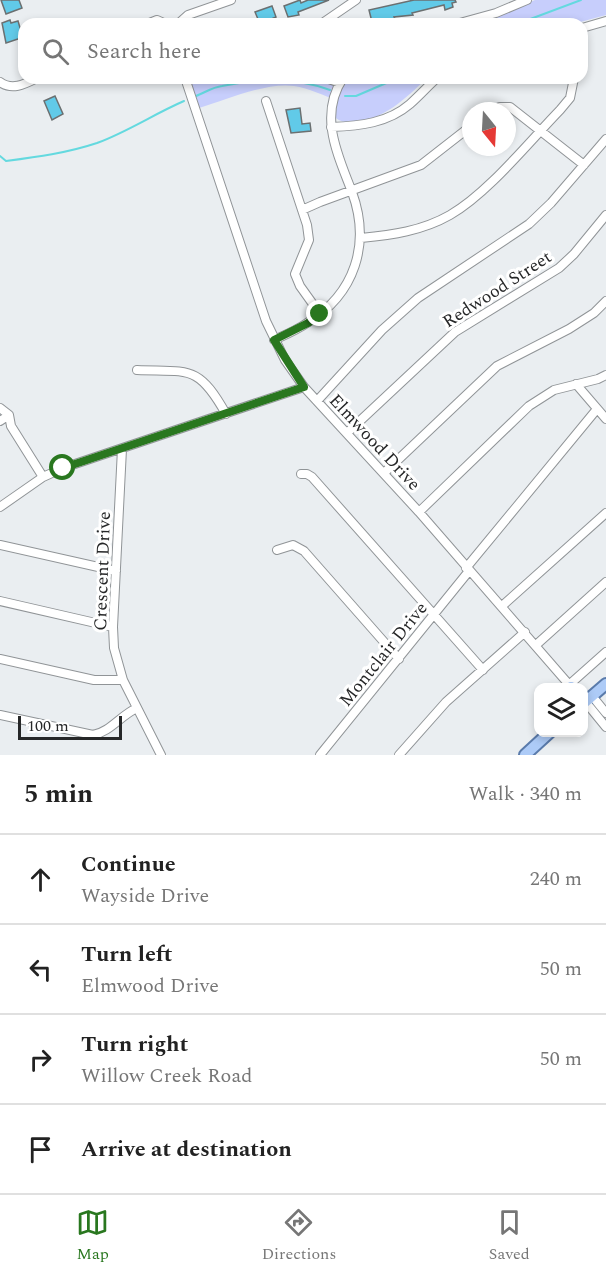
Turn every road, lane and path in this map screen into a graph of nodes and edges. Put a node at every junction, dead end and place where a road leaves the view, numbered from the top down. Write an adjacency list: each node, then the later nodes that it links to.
1 (231, 0): 4 (street)
2 (356, 0): 5 (street)
3 (527, 0): 6 (street)
4 (185, 18)
5 (330, 18)
6 (478, 18)
7 (606, 21): 8 (street)
8 (588, 26)
9 (0, 82): 10 (street)
10 (22, 84)
11 (187, 84): 28 (street, Elmwood Drive)
12 (340, 84): 17 (street)
13 (431, 84): 17 (street)
14 (573, 84): 18 (street)
15 (266, 101): 23 (street)
16 (516, 111): 18 (street)
17 (331, 127): 22 (street)
18 (541, 130): 21 (street); 25 (street)
19 (462, 133): 22 (street)
20 (606, 139): 21 (street)
21 (584, 165): 33 (street)
22 (352, 192): 23 (street); 25 (street)
23 (302, 210): 27 (street)
24 (606, 215): 40 (street, Redwood Street)
25 (361, 238): 27 (street)
26 (606, 301): 42 (street)
27 (320, 314): 28 (street)
28 (274, 340): 32 (street, Elmwood Drive)
29 (137, 370): 36 (street)
30 (606, 375): 31 (street)
31 (576, 384): 35 (street); 46 (street)
32 (304, 387): 33 (street, Elmwood Drive); 36 (street)
33 (317, 401): 40 (street, Elmwood Drive)
34 (0, 408): 38 (street); 39 (street)
35 (597, 409): 37 (street); 50 (street, Montclair Drive)
36 (226, 414): 41 (street)
37 (606, 419)
38 (2, 420): 39 (street)
39 (11, 426): 44 (street)
40 (347, 433): 42 (street, Elmwood Drive)
41 (122, 449): 44 (street); 51 (street, Crescent Drive)
42 (384, 473): 46 (street, Elmwood Drive)
43 (301, 474): 55 (street)
44 (43, 477): 45 (street)
45 (0, 507)
46 (419, 512): 50 (street, Elmwood Drive)
47 (606, 513): 54 (street)
48 (0, 545): 51 (street)
49 (277, 550): 61 (street)
50 (468, 570): 54 (street, Elmwood Drive); 55 (street, Montclair Drive)
51 (116, 571): 56 (street, Crescent Drive)
52 (606, 582): 58 (street)
53 (0, 601): 56 (street)
54 (502, 606): 57 (street, Elmwood Drive)
55 (435, 614): 61 (street, Montclair Drive); 62 (street)
56 (113, 627): 63 (street, Crescent Drive)
57 (525, 632): 58 (street, Elmwood Drive); 62 (street)
58 (536, 645): 64 (street, Elmwood Drive)
59 (606, 652): 65 (street)
60 (0, 659): 63 (street)
61 (399, 659): 76 (street, Montclair Drive)
62 (483, 670): 77 (street)
63 (123, 680): 70 (street, Crescent Drive)
64 (568, 683)
65 (574, 683)
66 (606, 684): 67 (main road)
67 (588, 698)
68 (588, 701): 71 (street)
69 (588, 703): 73 (street)
70 (137, 708): 72 (street); 75 (street, Crescent Drive)
71 (606, 713)
72 (0, 715)
73 (606, 727)
74 (545, 737): 78 (main road)
75 (161, 755)
76 (320, 755)
77 (399, 755)
78 (525, 755)

